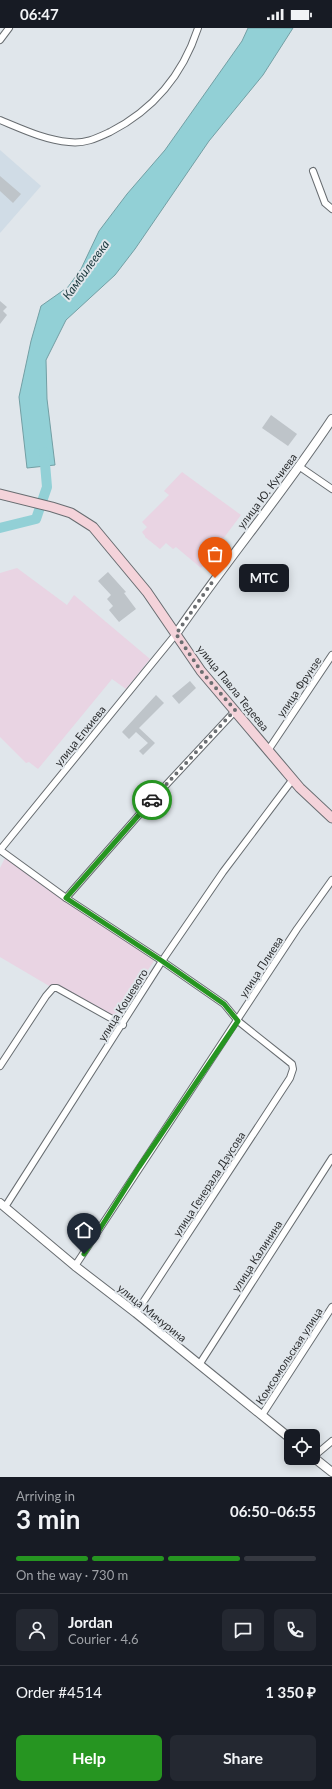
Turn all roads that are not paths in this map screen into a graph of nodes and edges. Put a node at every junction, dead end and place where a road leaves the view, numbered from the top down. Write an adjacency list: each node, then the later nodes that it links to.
1 (9, 28): 3 (street)
2 (198, 28): 4 (street)
3 (0, 40)
4 (0, 120)
5 (313, 171): 6 (street)
6 (332, 209)
7 (332, 419): 8 (street, улица Ю. Кучиева)
8 (300, 467): 9 (street); 11 (street, улица Ю. Кучиева)
9 (332, 489)
10 (0, 494): 11 (main road, улица Павла Тедеева)
11 (176, 634): 13 (main road, улица Павла Тедеева); 17 (street, улица Епхиева)
12 (332, 655): 14 (street, улица Фрунзе)
13 (235, 710): 14 (main road, улица Павла Тедеева); 19 (street)
14 (268, 749): 15 (main road, улица Павла Тедеева)
15 (293, 779): 16 (main road, улица Павла Тедеева); 20 (street, улица Кошевого)
16 (332, 818)
17 (0, 850): 19 (street)
18 (332, 880): 21 (street, улица Плиева)
19 (66, 898): 20 (street)
20 (162, 961): 21 (street); 22 (street, улица Кошевого)
21 (238, 1021): 26 (street, улица Плиева); 28 (street, улица Генерала Дзусова)
22 (122, 1025): 23 (street); 25 (street, улица Кошевого)
23 (0, 1066)
24 (332, 1158): 29 (street, улица Калинина)
25 (2, 1205): 26 (street, улица Мичурина)
26 (75, 1266): 28 (street, улица Мичурина)
27 (332, 1307): 30 (street, Комсомольская улица)
28 (136, 1313): 29 (street, улица Мичурина)
29 (199, 1365): 30 (street, улица Мичурина)
30 (262, 1415): 31 (street, улица Мичурина)
31 (284, 1433)
32 (332, 1441): 33 (street)
33 (320, 1451)
34 (320, 1463): 35 (street)
35 (332, 1472)

